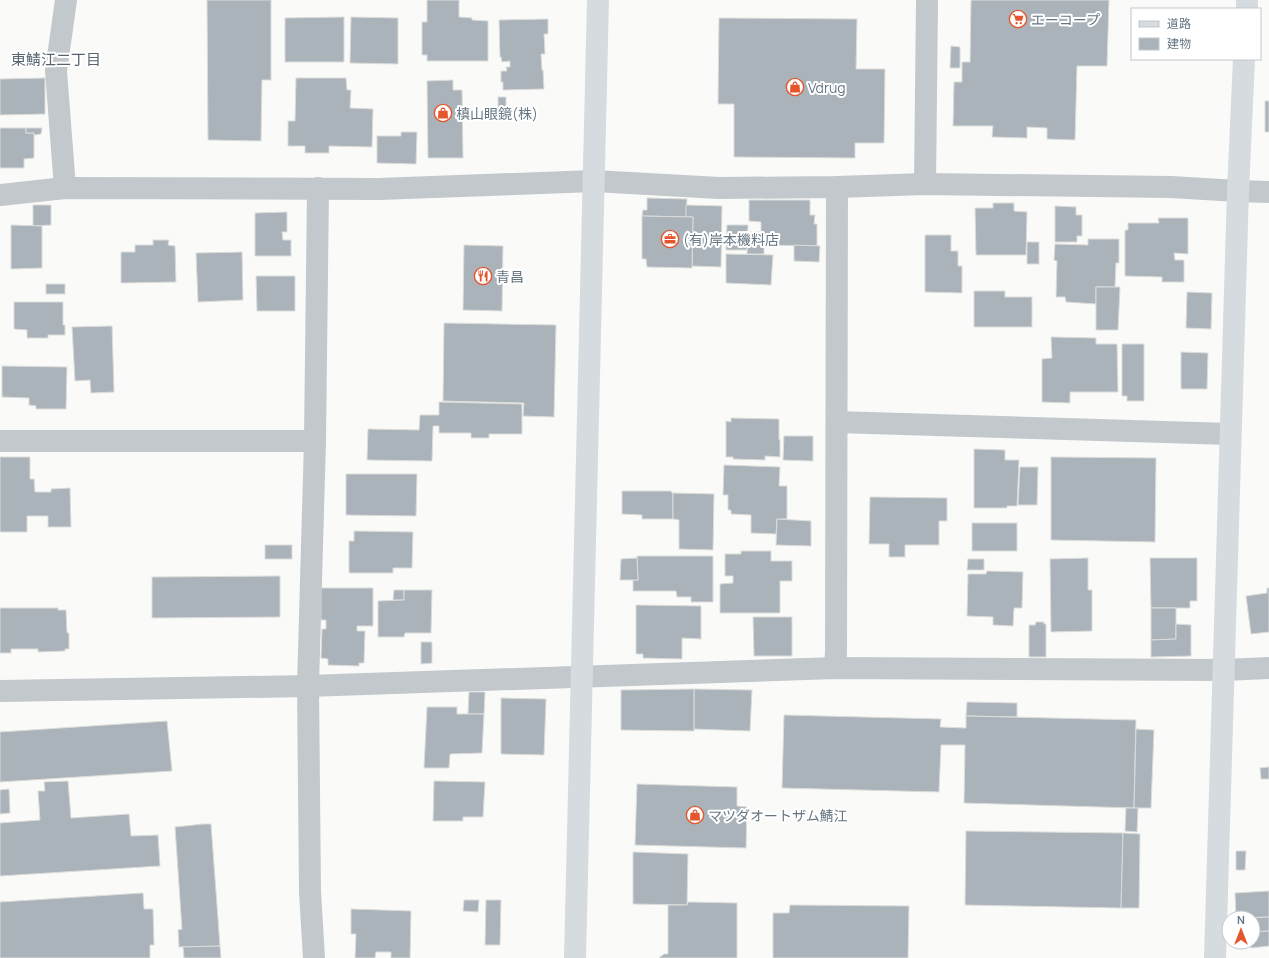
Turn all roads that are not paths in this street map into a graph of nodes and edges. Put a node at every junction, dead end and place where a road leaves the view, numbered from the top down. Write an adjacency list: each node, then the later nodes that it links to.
1 (66, 0): 8 (street)
2 (598, 0): 5 (street)
3 (927, 0): 6 (street)
4 (1244, 60): 10 (street)
5 (594, 181): 7 (street); 9 (street); 20 (street)
6 (925, 184): 7 (street); 10 (street)
7 (837, 187): 13 (street)
8 (65, 188): 9 (street); 12 (street)
9 (318, 188): 16 (street)
10 (1238, 191): 11 (street); 14 (street)
11 (1269, 192)
12 (0, 194)
13 (836, 422): 14 (street); 17 (street)
14 (1230, 434): 19 (street)
15 (0, 441): 16 (street)
16 (315, 441): 21 (street)
17 (835, 668): 19 (street); 20 (street)
18 (1269, 668): 19 (street)
19 (1224, 670): 25 (street)
20 (583, 677): 21 (street); 24 (street)
21 (308, 686): 22 (street); 23 (street)
22 (0, 691)
23 (314, 958)
24 (575, 958)
25 (1215, 958)

